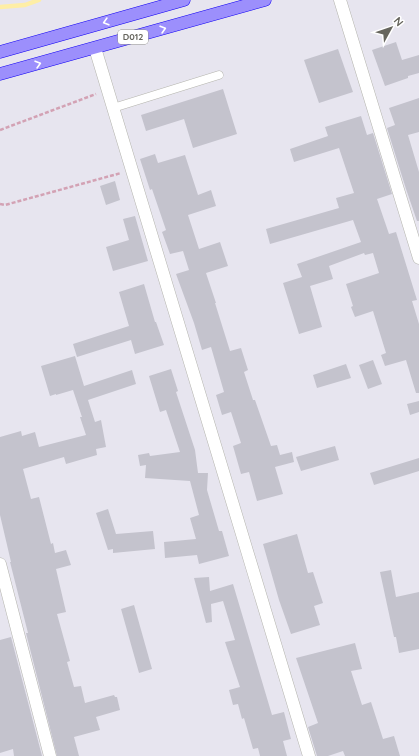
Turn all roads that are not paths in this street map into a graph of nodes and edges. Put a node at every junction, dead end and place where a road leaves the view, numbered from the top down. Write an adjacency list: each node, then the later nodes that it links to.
1 (184, 0): 5 (highway, D012, one-way to 5)
2 (265, 0): 4 (highway, D012, one-way to 2)
3 (340, 0): 9 (street)
4 (95, 48): 6 (highway, D012, one-way to 4); 8 (street)
5 (0, 52)
6 (0, 74)
7 (219, 75): 8 (lane)
8 (113, 108): 12 (street)
9 (419, 258)
10 (0, 564): 11 (street)
11 (50, 756)
12 (309, 756)

